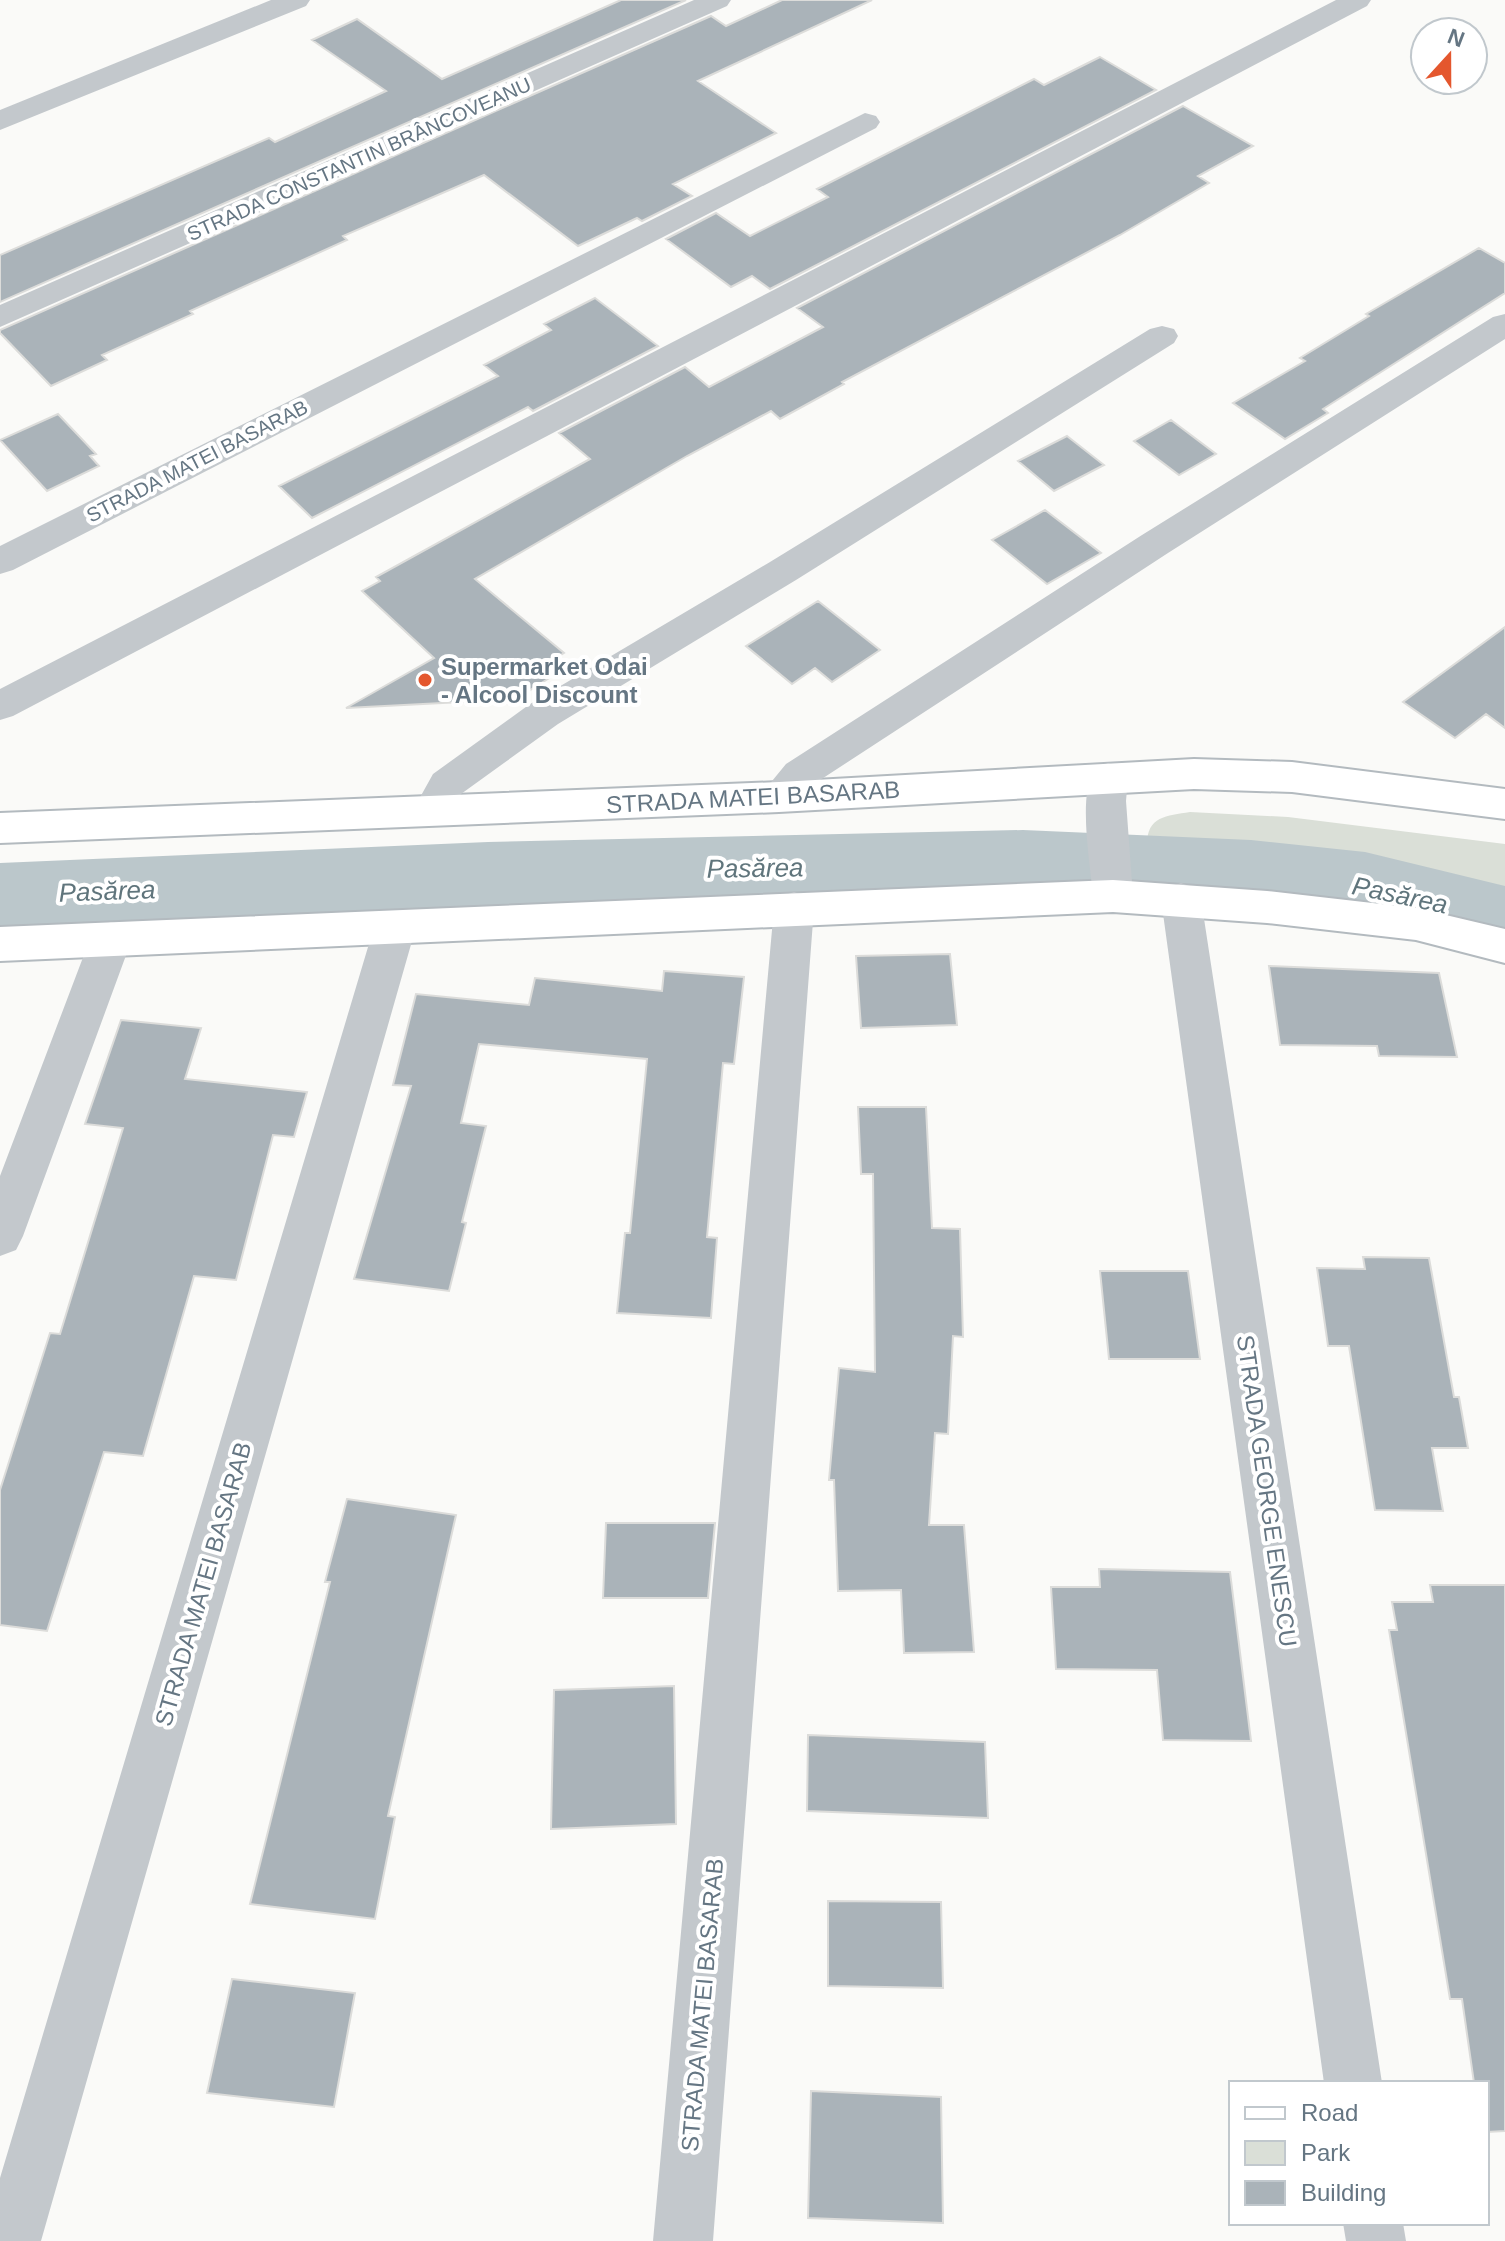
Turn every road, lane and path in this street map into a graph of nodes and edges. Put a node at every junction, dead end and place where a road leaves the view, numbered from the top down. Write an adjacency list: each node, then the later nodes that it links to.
1 (296, 0): 4 (street)
2 (717, 0): 6 (street, STRADA CONSTANTIN BRÂNCOVEANU)
3 (1357, 0): 10 (street)
4 (0, 121)
5 (865, 122): 9 (street, STRADA MATEI BASARAB)
6 (0, 317)
7 (1505, 324): 12 (street)
8 (1162, 336): 14 (street)
9 (0, 561)
10 (0, 706)
11 (1107, 789): 12 (street, STRADA MATEI BASARAB); 13 (street, STRADA MATEI BASARAB); 16 (street)
12 (779, 797): 14 (street, STRADA MATEI BASARAB)
13 (1505, 804)
14 (433, 810): 15 (street, STRADA MATEI BASARAB)
15 (0, 828)
16 (1112, 886): 17 (street); 18 (street)
17 (1181, 899): 22 (street); 24 (street, STRADA GEORGE ENESCU)
18 (794, 908): 19 (street); 26 (street, STRADA MATEI BASARAB)
19 (395, 927): 20 (street); 25 (street, STRADA MATEI BASARAB)
20 (111, 939): 21 (street); 23 (street)
21 (0, 944)
22 (1505, 946)
23 (0, 1236)
24 (1353, 2081)
25 (11, 2241)
26 (683, 2241)

